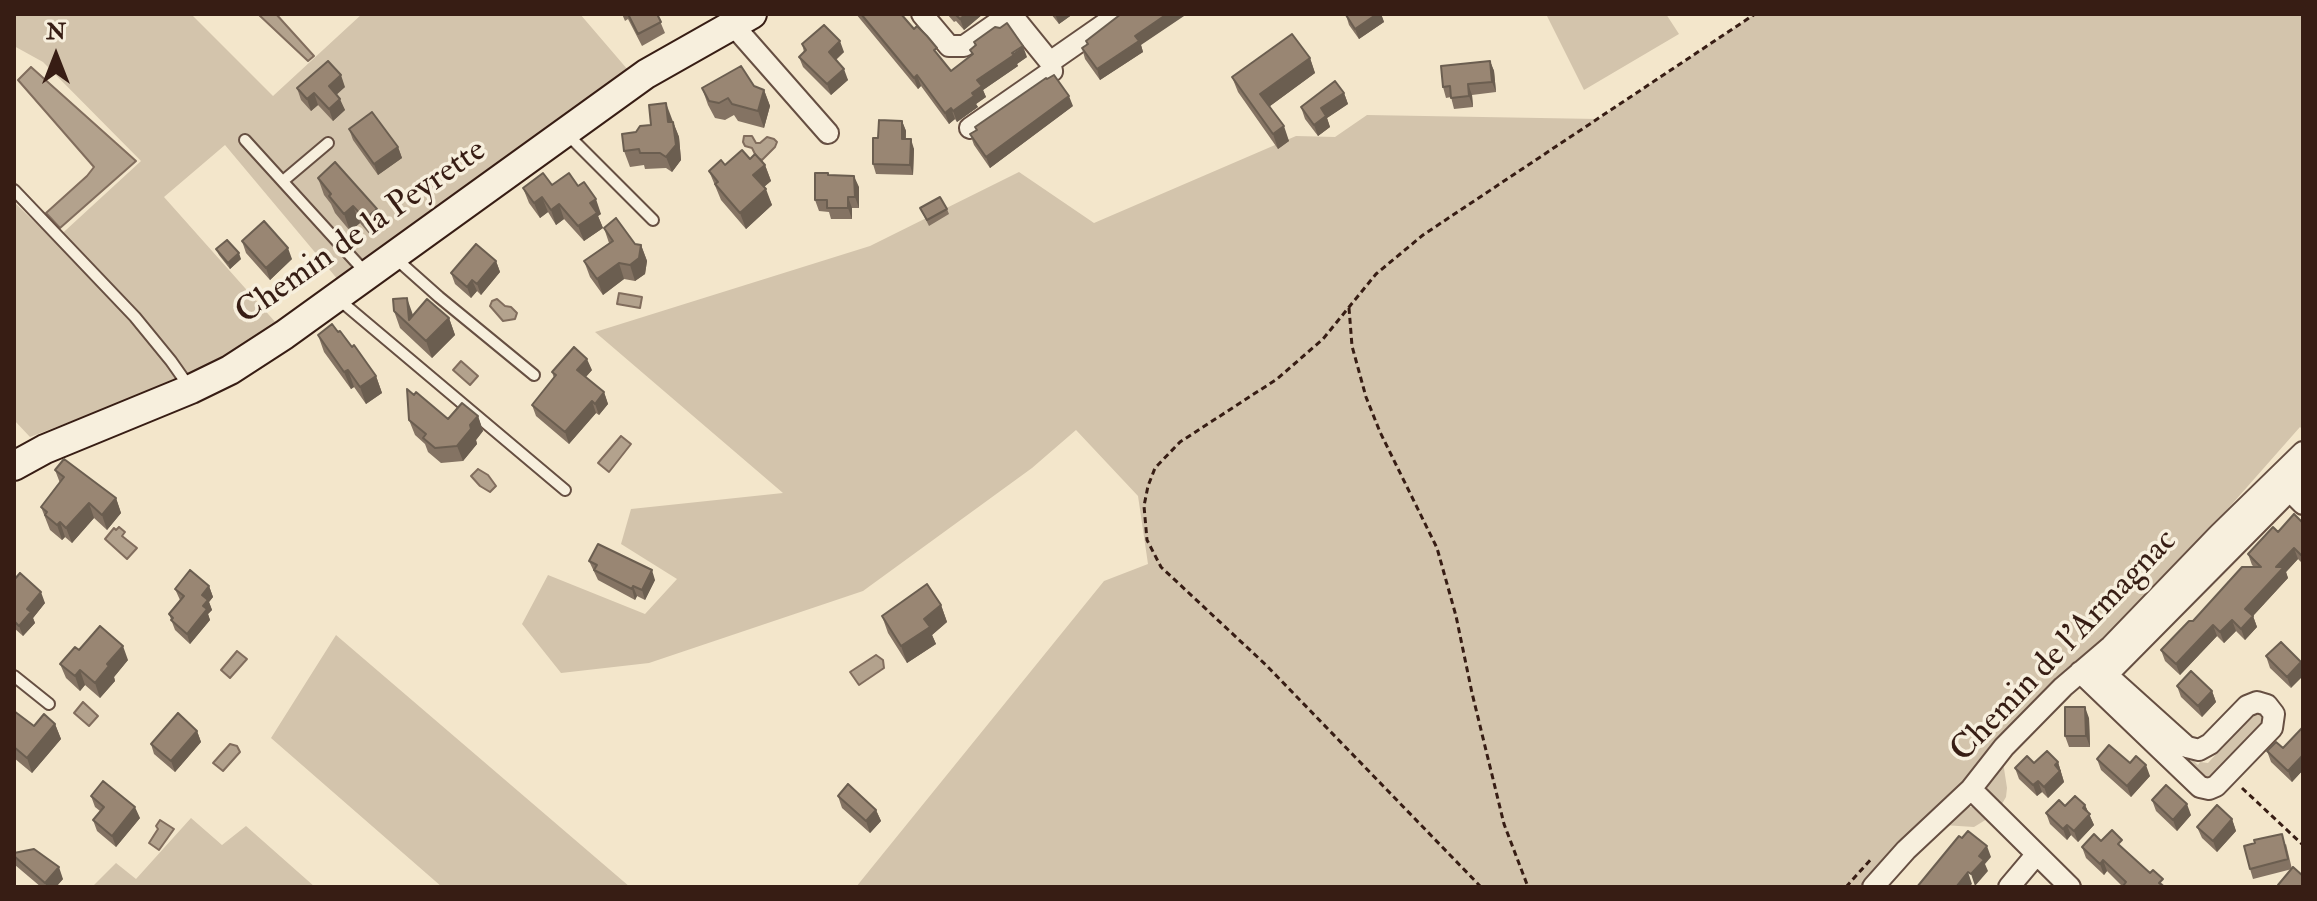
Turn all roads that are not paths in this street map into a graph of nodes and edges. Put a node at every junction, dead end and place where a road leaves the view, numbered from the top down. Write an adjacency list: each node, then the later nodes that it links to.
1 (922, 14): 2 (street)
2 (1011, 14): 5 (street)
3 (1119, 14): 5 (street)
4 (743, 19): 7 (street, Chemin de la Peyrette); 8 (street, Chemin de la Peyrette)
5 (1050, 62): 6 (street)
6 (970, 128)
7 (565, 133): 13 (lane); 14 (street, Chemin de la Peyrette)
8 (828, 133)
9 (245, 140): 11 (lane)
10 (328, 143): 11 (lane)
11 (283, 181): 15 (lane)
12 (14, 190): 18 (lane)
13 (653, 220)
14 (393, 255): 15 (street, Chemin de la Peyrette); 17 (lane)
15 (367, 275): 16 (street, Chemin de la Peyrette)
16 (335, 297): 18 (street, Chemin de la Peyrette); 21 (lane)
17 (534, 375)
18 (191, 389): 19 (street, Chemin de la Peyrette)
19 (14, 466)
20 (2295, 477): 22 (street, Chemin de l'Armagnac)
21 (565, 490)
22 (2094, 674): 22 (street); 25 (street, Chemin de l'Armagnac)
23 (14, 676): 24 (lane)
24 (49, 704)
25 (1971, 789): 26 (street); 27 (street, Chemin de l'Armagnac)
26 (2036, 855): 28 (street); 29 (street)
27 (1873, 887)
28 (2009, 887)
29 (2070, 887)

